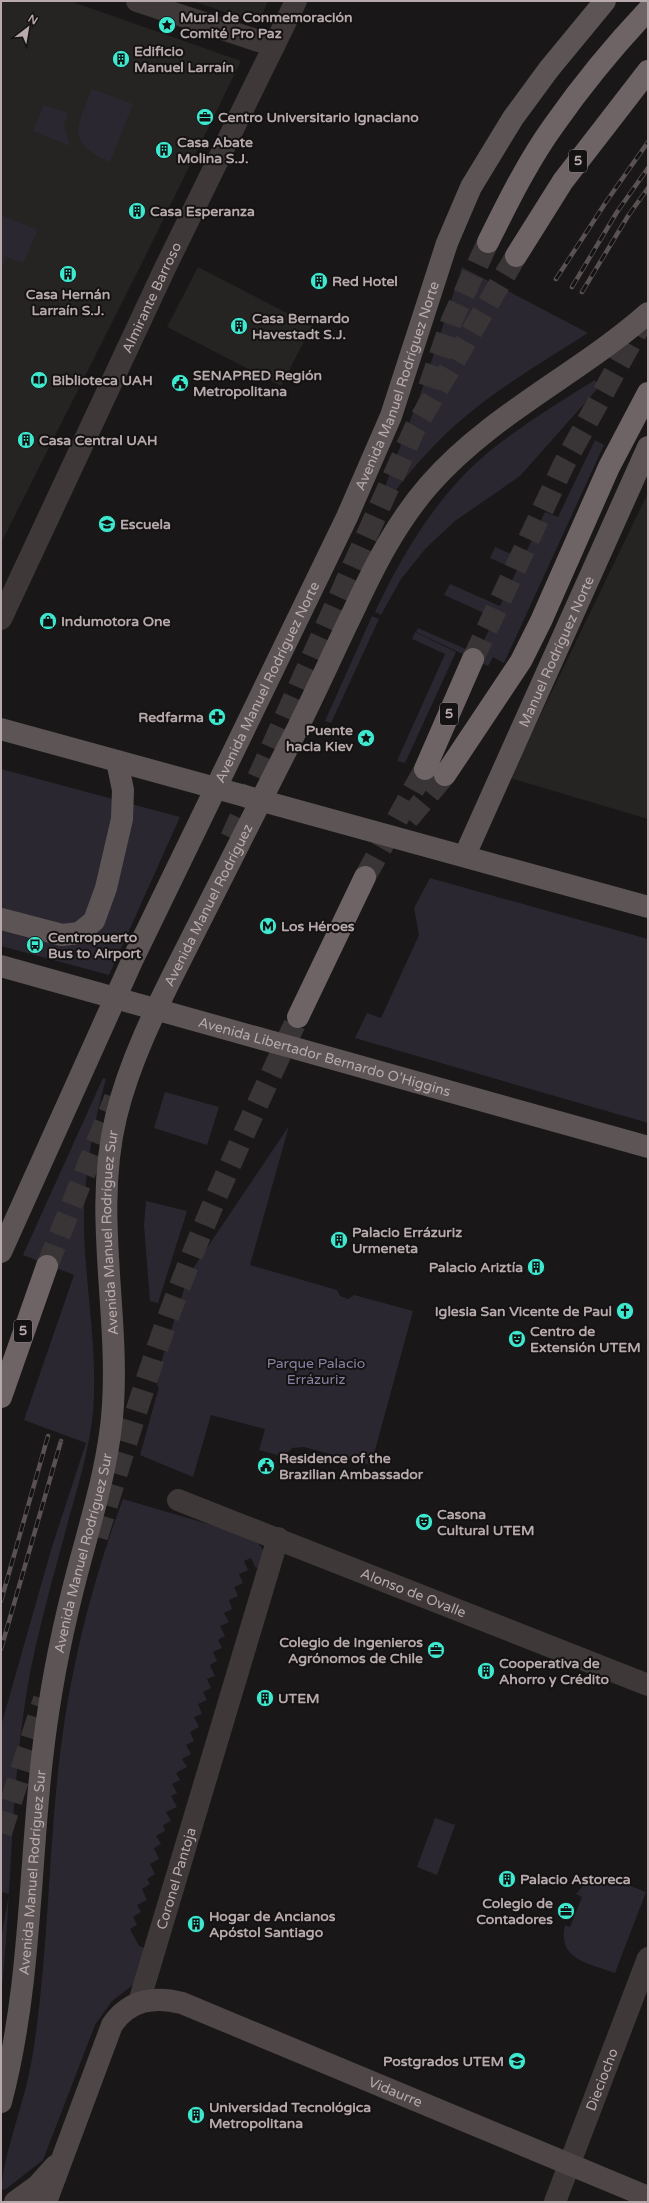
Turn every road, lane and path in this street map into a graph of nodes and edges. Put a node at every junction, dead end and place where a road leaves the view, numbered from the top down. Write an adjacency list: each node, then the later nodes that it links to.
1 (137, 1): 5 (street)
2 (296, 1): 5 (street, Almirante Barroso)
3 (605, 1): 16 (main road, Avenida Manuel Rodríguez Norte)
4 (648, 10): 7 (highway)
5 (274, 46): 12 (street, Almirante Barroso)
6 (648, 71): 8 (highway, 5)
7 (488, 242)
8 (516, 256)
9 (648, 313): 17 (main road)
10 (648, 393): 13 (highway, 5)
11 (648, 447): 18 (main road, Manuel Rodríguez Norte)
12 (1, 618)
13 (473, 659)
14 (1, 729): 15 (main road)
15 (117, 761): 16 (main road); 21 (main road)
16 (215, 788): 17 (main road); 23 (main road)
17 (260, 801): 18 (main road); 24 (main road, Avenida Manuel Rodríguez)
18 (465, 855): 20 (main road)
19 (365, 877): 25 (highway)
20 (648, 907)
21 (1, 919)
22 (1, 966): 23 (main road, Avenida Libertador Bernardo O'Higgins)
23 (115, 999): 24 (main road, Avenida Libertador Bernardo O'Higgins); 27 (main road)
24 (156, 1009): 26 (main road, Avenida Libertador Bernardo O'Higgins); 35 (main road, Avenida Manuel Rodríguez Sur)
25 (298, 1017)
26 (648, 1147)
27 (1, 1252)
28 (47, 1266): 29 (highway, 5)
29 (1, 1397)
30 (178, 1500): 31 (street, Alonso de Ovalle)
31 (278, 1538): 32 (street, Alonso de Ovalle); 34 (street, Coronel Pantoja)
32 (648, 1685)
33 (648, 1958): 37 (street, Dieciocho)
34 (139, 2002): 36 (main road); 37 (main road, Vidaurre)
35 (1, 2102)
36 (60, 2158): 39 (main road); 40 (main road)
37 (570, 2163): 38 (main road, Vidaurre); 41 (street, Dieciocho)
38 (648, 2198)
39 (15, 2202)
40 (46, 2202)
41 (555, 2202)

